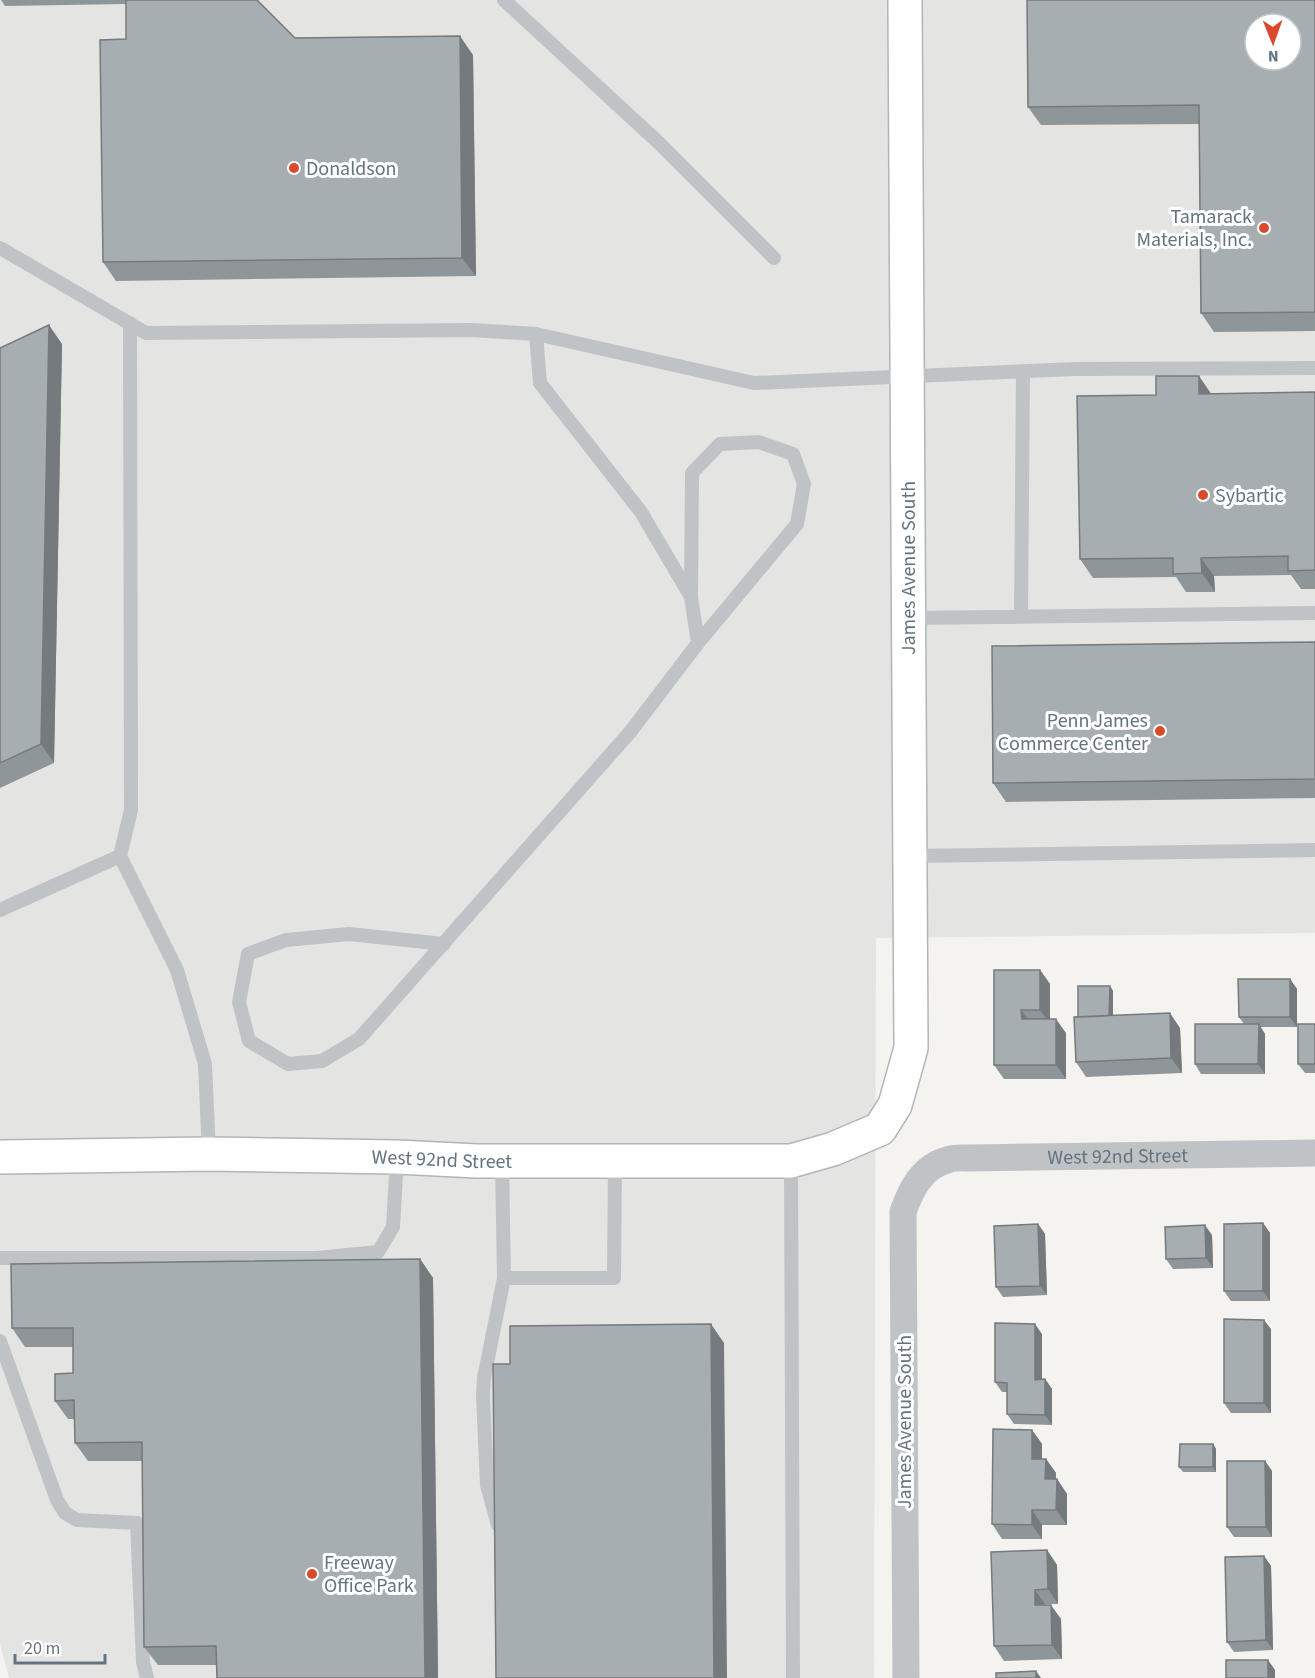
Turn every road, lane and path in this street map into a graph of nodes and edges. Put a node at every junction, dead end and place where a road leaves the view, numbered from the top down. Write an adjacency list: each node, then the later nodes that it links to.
1 (504, 0): 4 (lane)
2 (905, 0): 9 (street, James Avenue South)
3 (0, 248): 5 (lane)
4 (774, 258)
5 (130, 323): 6 (lane); 16 (lane)
6 (536, 334): 9 (lane); 10 (lane)
7 (1315, 368): 8 (lane)
8 (1023, 372): 9 (lane); 12 (lane)
9 (907, 377): 13 (street, James Avenue South)
10 (692, 597): 14 (lane); 14 (lane)
11 (1315, 613): 12 (lane)
12 (1021, 617): 13 (lane)
13 (909, 618): 17 (street, James Avenue South)
14 (698, 643): 19 (lane)
15 (1315, 850): 17 (lane)
16 (120, 856): 18 (lane); 21 (lane)
17 (910, 856): 20 (street, James Avenue South)
18 (0, 910)
19 (444, 944): 19 (lane)
20 (880, 1129): 26 (street, West 92nd Street)
21 (209, 1154): 23 (street, West 92nd Street); 24 (street, West 92nd Street)
22 (1315, 1154): 28 (street, West 92nd Street)
23 (0, 1157)
24 (397, 1157): 25 (street, West 92nd Street); 29 (lane)
25 (502, 1161): 27 (street, West 92nd Street); 30 (lane)
26 (791, 1161): 27 (street, West 92nd Street); 34 (lane)
27 (615, 1162): 30 (lane)
28 (924, 1171): 35 (street, James Avenue South)
29 (0, 1258)
30 (504, 1278): 32 (lane)
31 (0, 1341): 33 (lane)
32 (500, 1534)
33 (147, 1678)
34 (793, 1678)
35 (906, 1678)

